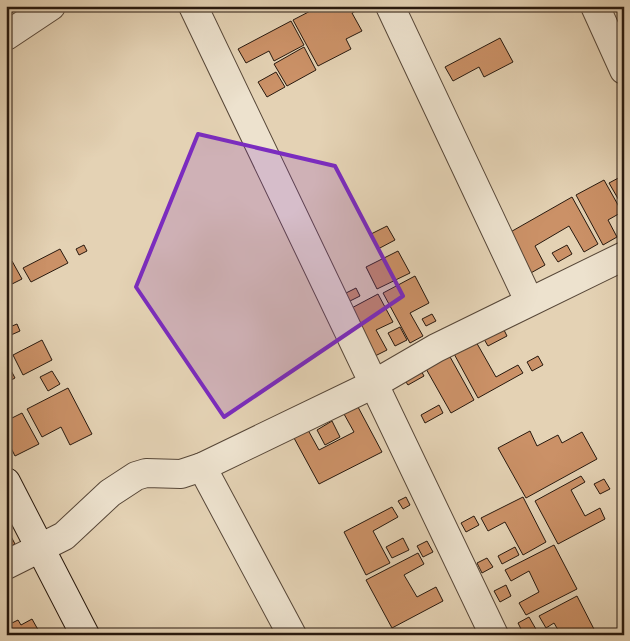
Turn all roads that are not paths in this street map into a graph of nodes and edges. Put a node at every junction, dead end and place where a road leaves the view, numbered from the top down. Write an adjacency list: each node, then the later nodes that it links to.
1 (52, 6): 5 (street)
2 (193, 6): 9 (street)
3 (390, 6): 8 (street)
4 (595, 6): 6 (street)
5 (6, 36)
6 (624, 70)
7 (624, 256): 8 (street)
8 (529, 302): 9 (street)
9 (374, 384): 10 (street); 16 (street)
10 (202, 467): 12 (street); 15 (street)
11 (6, 482): 12 (street)
12 (40, 548): 13 (street); 14 (street)
13 (6, 565)
14 (85, 635)
15 (292, 635)
16 (494, 635)

